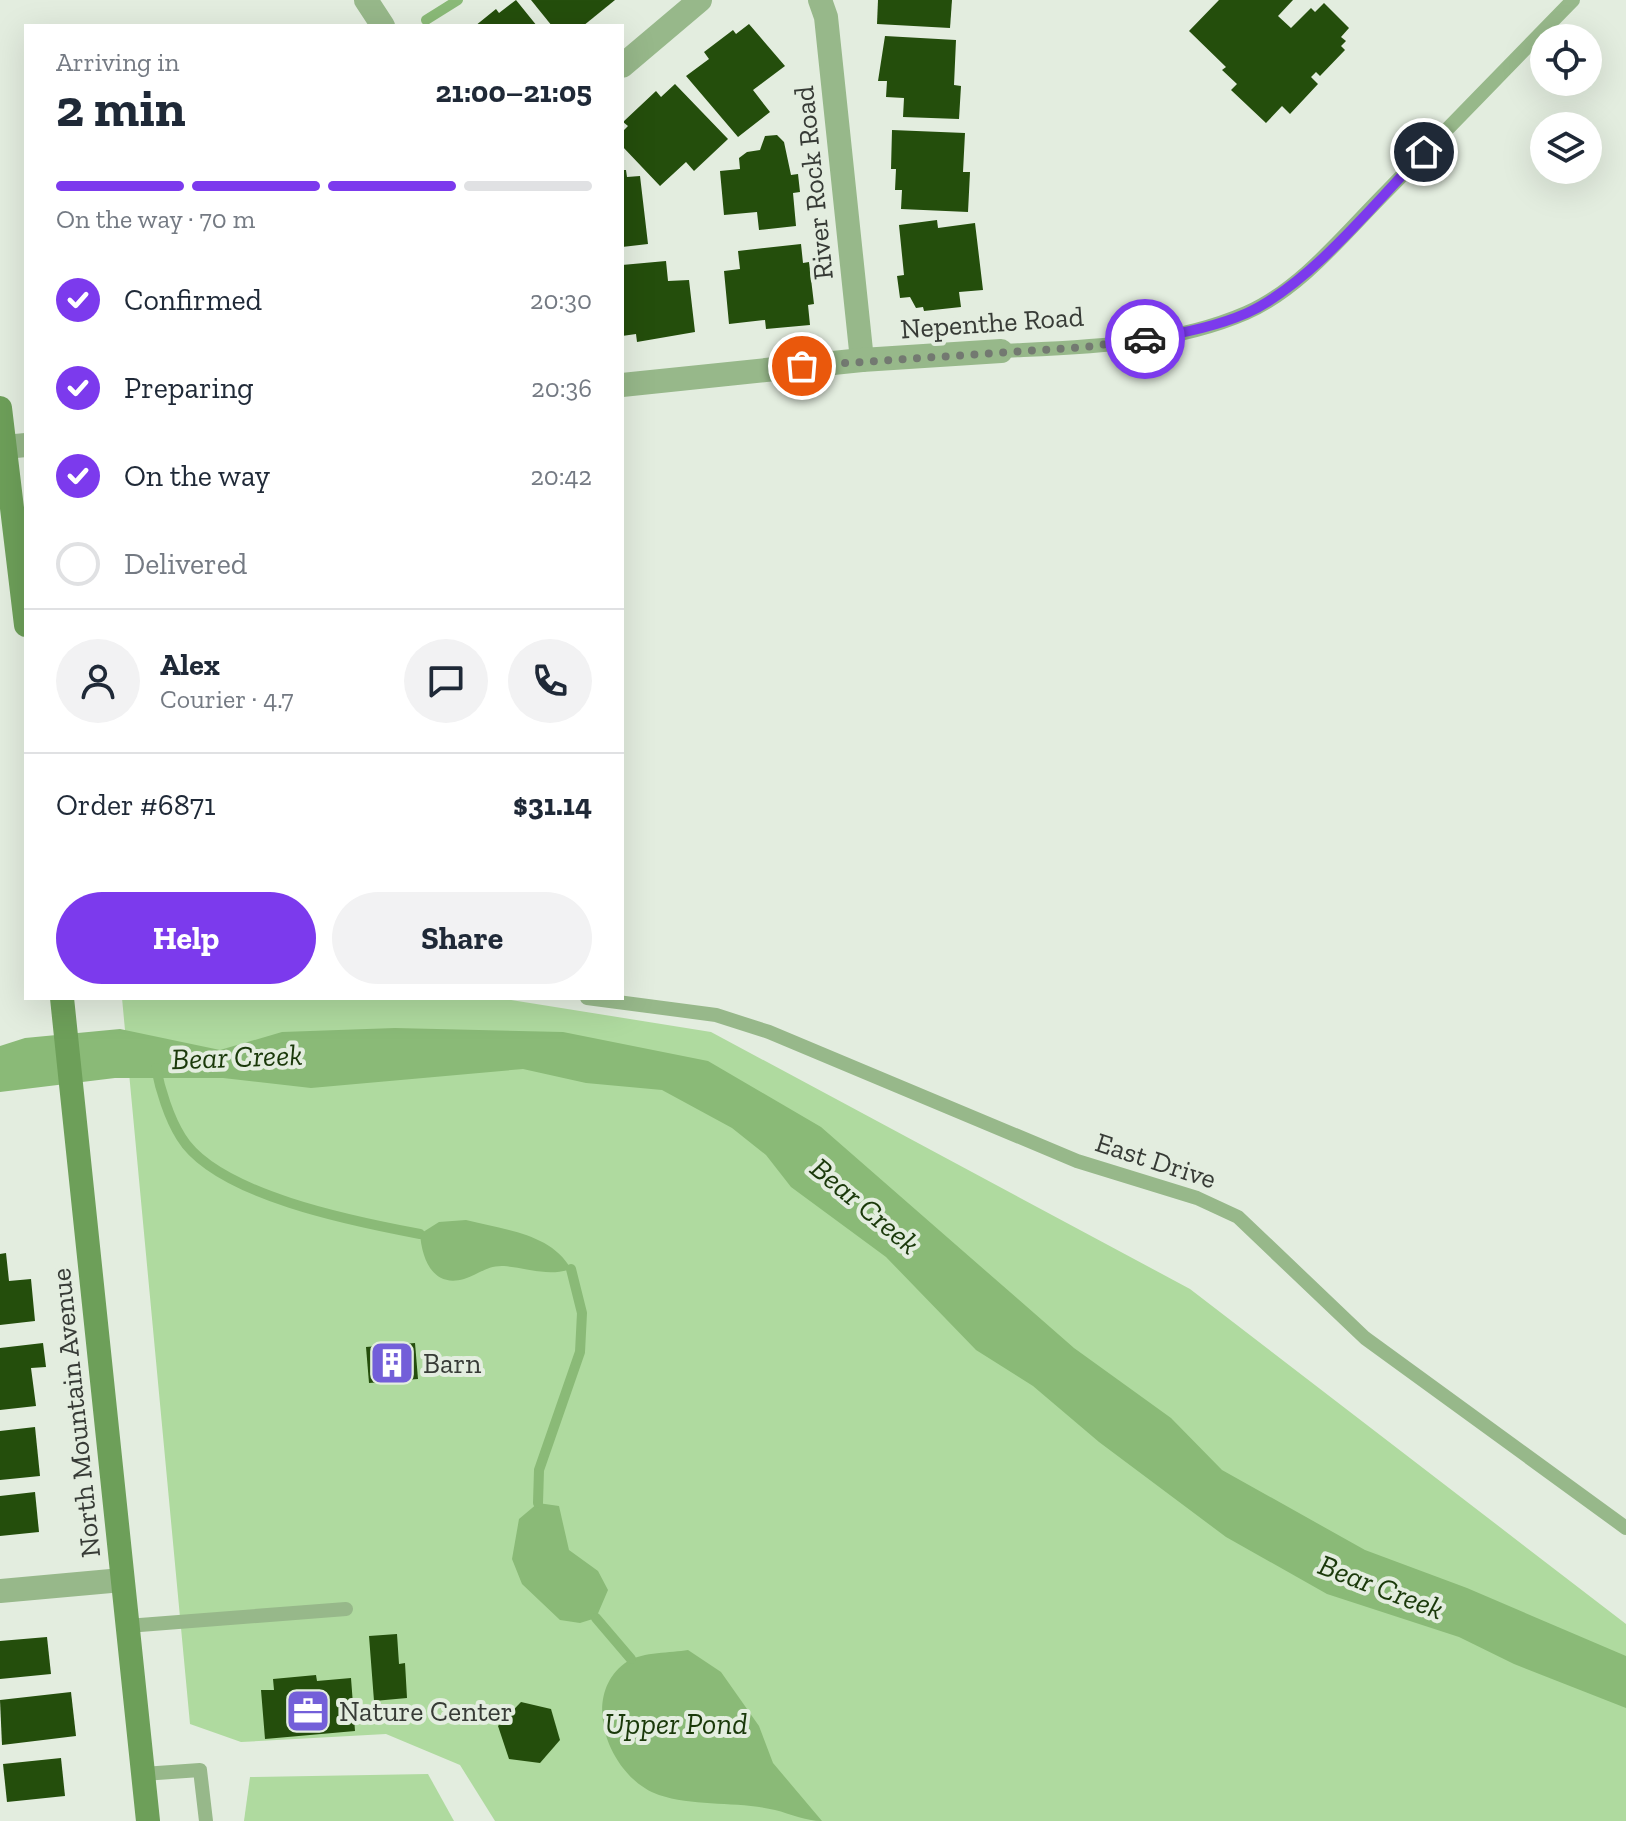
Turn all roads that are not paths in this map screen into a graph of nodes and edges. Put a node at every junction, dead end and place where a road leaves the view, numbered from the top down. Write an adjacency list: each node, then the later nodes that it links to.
1 (366, 0): 5 (street)
2 (700, 0): 6 (street)
3 (820, 0): 8 (street, River Rock Road)
4 (1573, 0): 7 (lane, Nepenthe Road)
5 (382, 24)
6 (624, 64)
7 (1001, 351): 8 (street, Nepenthe Road)
8 (862, 360): 9 (street, Nepenthe Road)
9 (624, 385)
10 (0, 408): 11 (street)
11 (16, 446): 12 (street)
12 (24, 589)
13 (62, 1000): 16 (street, North Mountain Avenue)
14 (602, 1000): 15 (lane, East Drive)
15 (1626, 1528)
16 (122, 1580): 17 (street); 19 (street, North Mountain Avenue)
17 (0, 1591)
18 (346, 1609): 19 (lane)
19 (127, 1626): 20 (street, North Mountain Avenue)
20 (143, 1774): 21 (street, North Mountain Avenue); 22 (lane)
21 (148, 1821)
22 (206, 1821)

